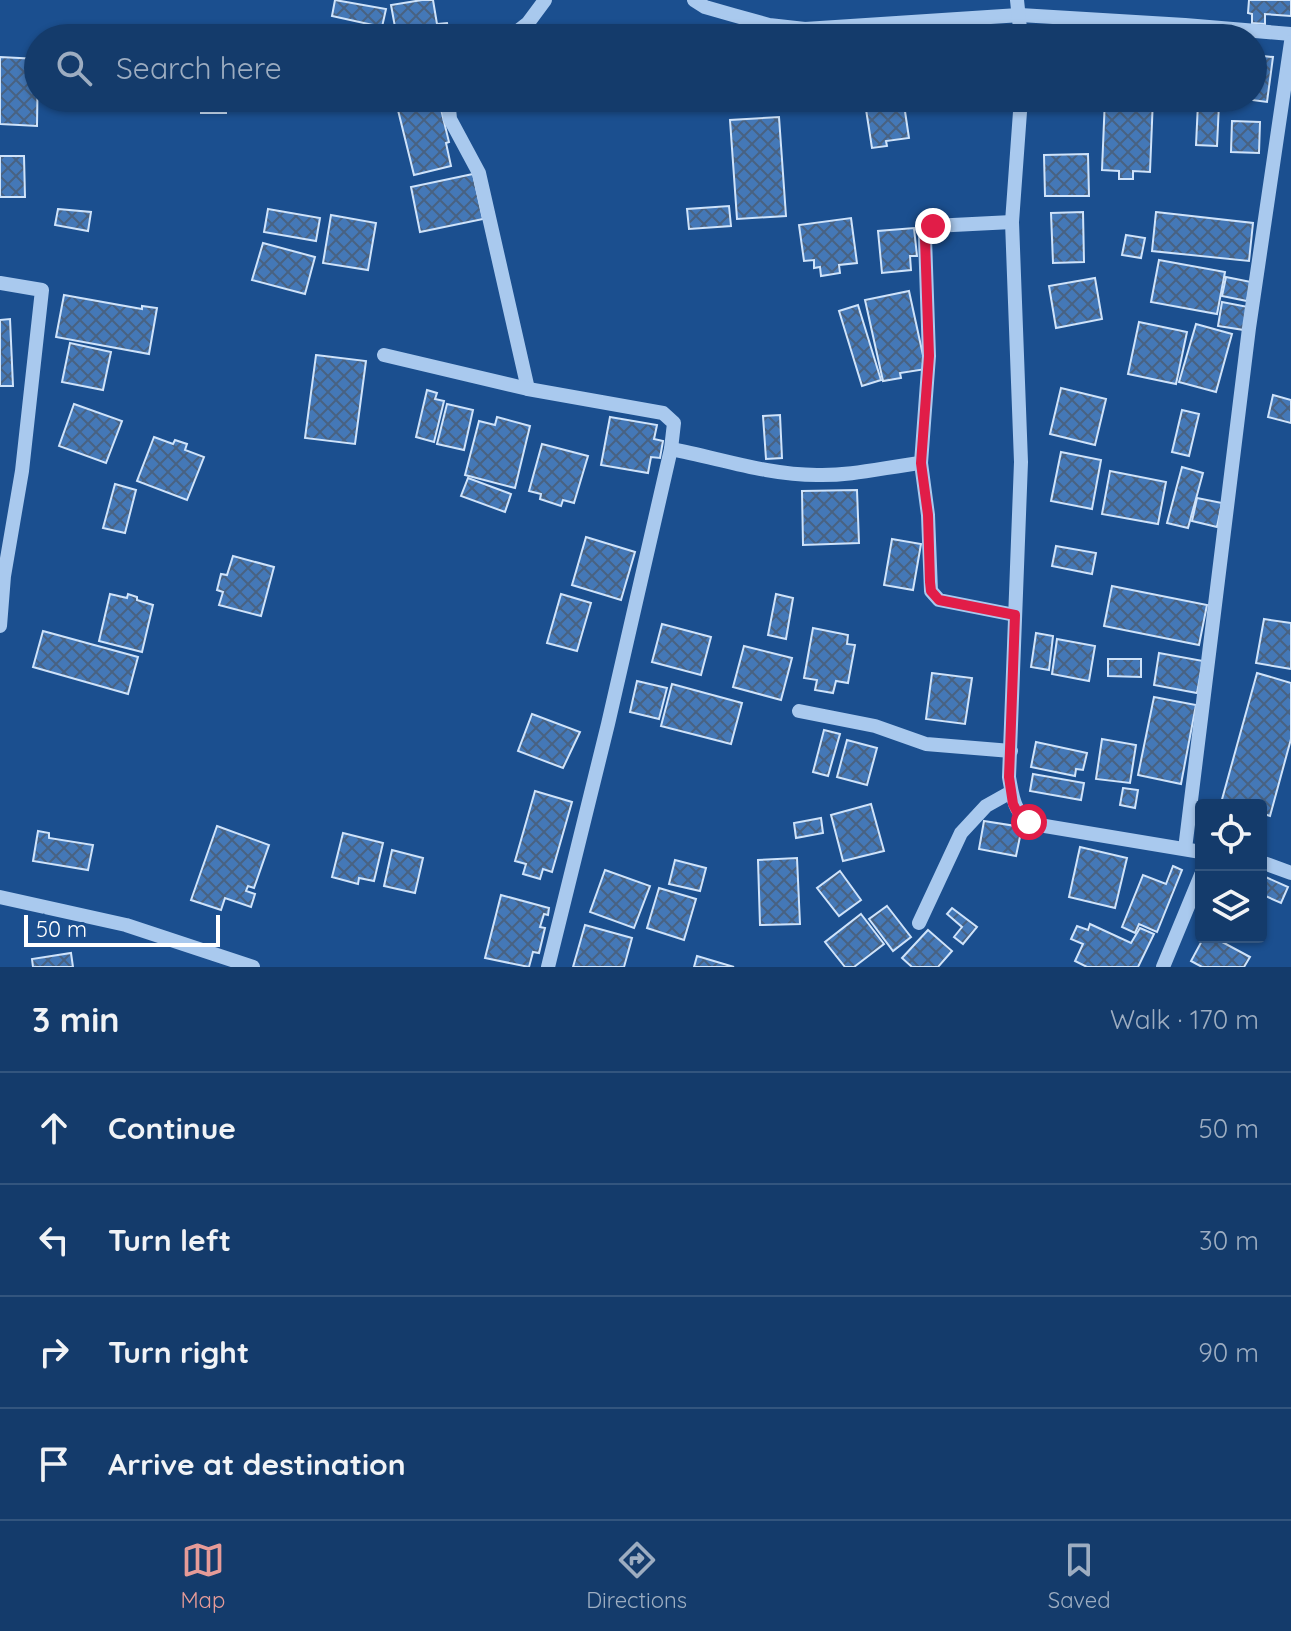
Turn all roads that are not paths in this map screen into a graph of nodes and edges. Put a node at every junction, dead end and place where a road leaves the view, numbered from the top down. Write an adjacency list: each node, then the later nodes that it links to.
1 (545, 0): 4 (street)
2 (694, 0): 5 (street)
3 (1018, 8): 6 (street); 7 (street)
4 (527, 24)
5 (775, 24)
6 (856, 24)
7 (1175, 24)
8 (1267, 32): 9 (street)
9 (1291, 34)
10 (1291, 42): 24 (street)
11 (449, 112): 16 (street)
12 (1020, 112): 13 (street)
13 (1012, 222): 18 (street); 19 (street)
14 (0, 283): 20 (street)
15 (384, 355): 16 (street)
16 (528, 389): 17 (street)
17 (671, 449): 18 (street); 32 (street)
18 (921, 463): 19 (street)
19 (1015, 615): 22 (street)
20 (0, 626)
21 (799, 711): 22 (street)
22 (1011, 751): 23 (street)
23 (1011, 792): 24 (street); 30 (street)
24 (1185, 849): 25 (street)
25 (1195, 851)
26 (1267, 864): 27 (street)
27 (1291, 873)
28 (1195, 890): 33 (street)
29 (0, 897): 31 (street)
30 (919, 923)
31 (253, 967)
32 (548, 967)
33 (1163, 967)

